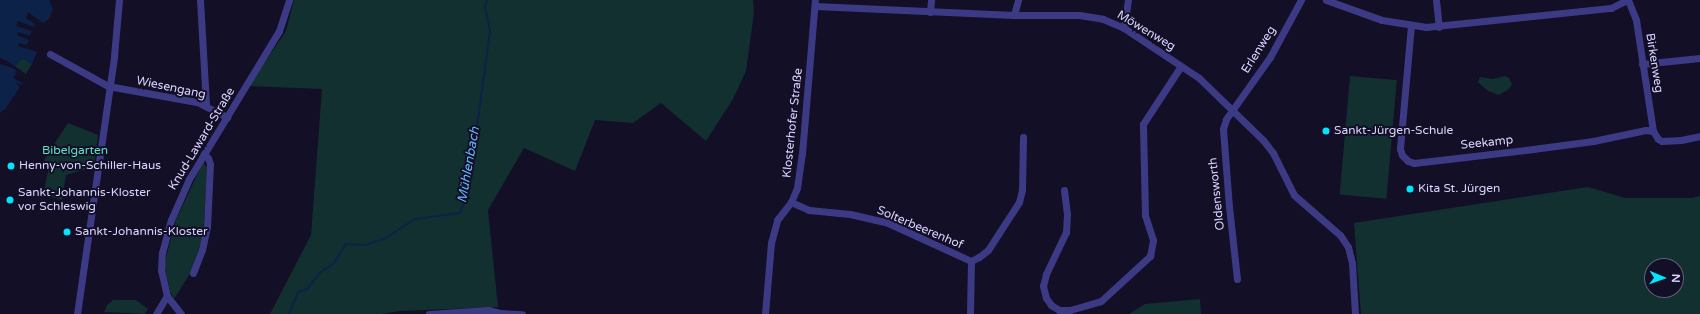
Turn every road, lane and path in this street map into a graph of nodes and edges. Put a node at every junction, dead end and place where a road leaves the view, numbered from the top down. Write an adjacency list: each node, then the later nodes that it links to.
1 (119, 0): 21 (street)
2 (200, 0): 22 (street)
3 (289, 0): 24 (street, Knud-Laward-Straße)
4 (931, 0): 12 (street)
5 (1018, 0): 13 (street)
6 (1128, 0): 16 (street)
7 (1301, 0): 23 (street, Erlenweg)
8 (1326, 0): 14 (street)
9 (1436, 0): 15 (street)
10 (1628, 0): 15 (street); 19 (street, Birkenweg)
11 (815, 3): 12 (street, Möwenweg); 30 (street, Klosterhofer Straße)
12 (930, 12): 13 (street, Möwenweg)
13 (1014, 15): 16 (street, Möwenweg)
14 (1411, 25): 15 (street); 25 (street, Seekamp)
15 (1439, 27)
16 (1124, 28): 20 (street, Möwenweg)
17 (50, 54): 21 (street, Wiesengang)
18 (1700, 58): 19 (street)
19 (1642, 64): 25 (street, Birkenweg)
20 (1181, 66): 23 (street, Möwenweg); 29 (street)
21 (108, 86): 22 (street, Wiesengang); 35 (street)
22 (206, 105): 24 (street, Wiesengang)
23 (1232, 110): 33 (street, Oldensworth); 43 (street, Möwenweg)
24 (227, 117): 28 (street, Knud-Laward-Straße)
25 (1653, 131): 27 (street)
26 (1023, 136): 31 (street, Solterbeerenhof)
27 (1700, 136)
28 (204, 154): 32 (street); 34 (street, Knud-Laward-Straße)
29 (1064, 190)
30 (792, 202): 31 (street, Solterbeerenhof); 41 (street, Klosterhofer Straße)
31 (970, 261): 42 (street, Solterbeerenhof)
32 (193, 273)
33 (1237, 279)
34 (168, 296): 36 (street); 37 (street, Knud-Laward-Straße)
35 (77, 314)
36 (156, 314)
37 (181, 314)
38 (429, 314): 39 (street)
39 (498, 314): 40 (street)
40 (522, 314)
41 (765, 314)
42 (970, 314)
43 (1355, 314)

